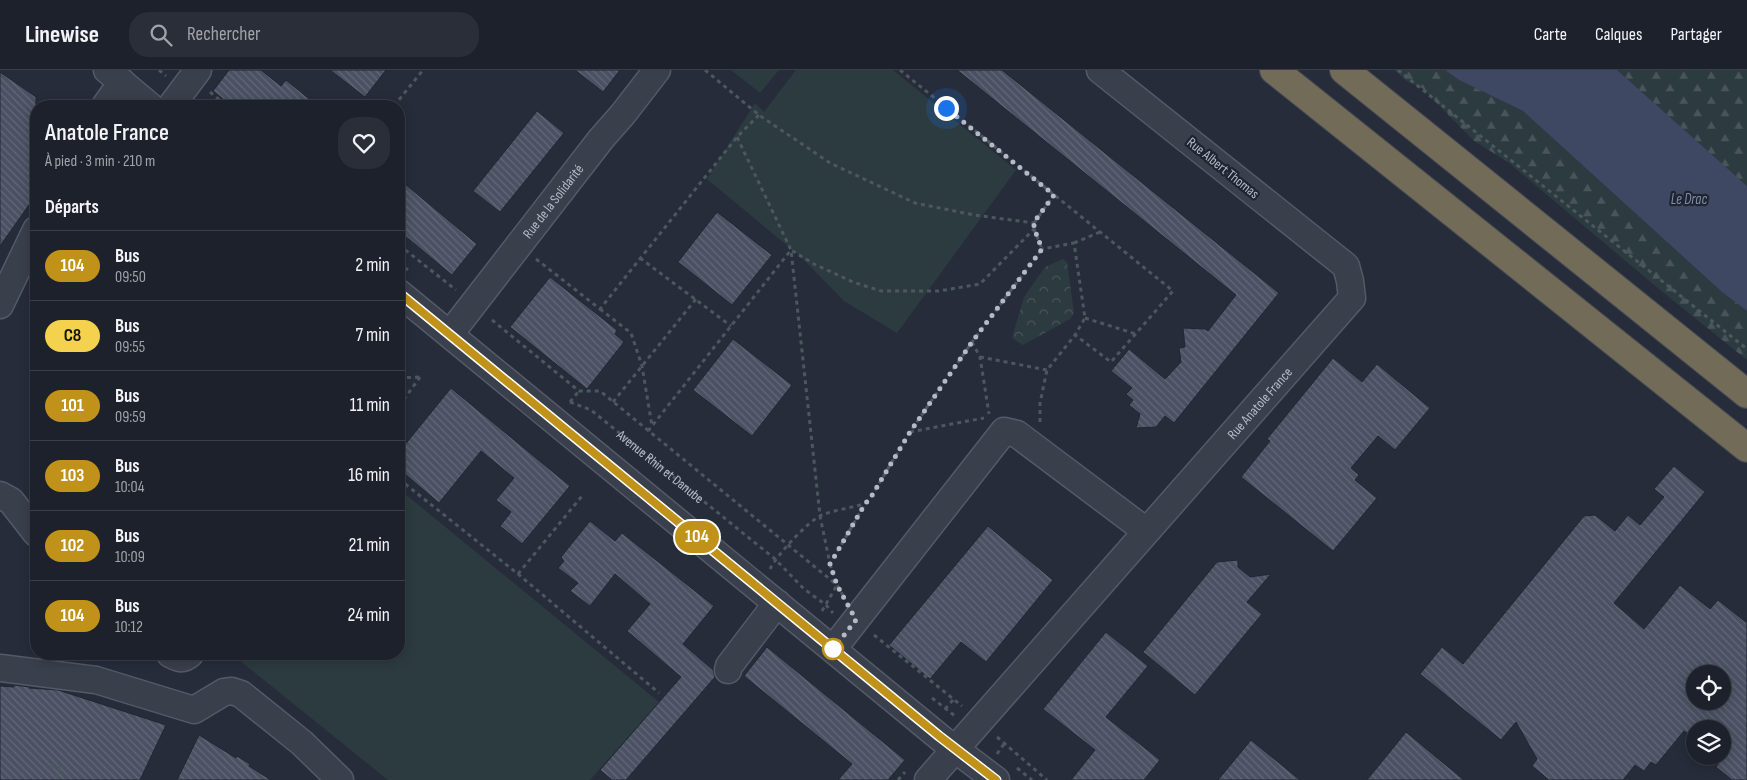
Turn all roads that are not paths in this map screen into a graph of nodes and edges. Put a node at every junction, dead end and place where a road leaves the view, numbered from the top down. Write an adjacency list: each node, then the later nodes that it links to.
1 (198, 70): 9 (street)
2 (656, 70): 14 (street, Rue de la Solidarité)
3 (1100, 70): 11 (street, Rue Albert Thomas)
4 (1274, 70): 16 (highway)
5 (1344, 70): 15 (highway)
6 (114, 76): 7 (street); 8 (street)
7 (106, 100)
8 (145, 100)
9 (160, 100)
10 (30, 242): 13 (street)
11 (1346, 266): 19 (street, Rue Anatole France)
12 (405, 298): 14 (street)
13 (0, 305)
14 (450, 334): 20 (street)
15 (1747, 394)
16 (1747, 448)
17 (0, 496): 18 (street)
18 (30, 525)
19 (1146, 531): 21 (street); 24 (street, Rue Anatole France)
20 (778, 603): 21 (street); 23 (street)
21 (845, 633): 24 (street)
22 (0, 668): 26 (street)
23 (728, 670)
24 (956, 750): 25 (street); 27 (street, Rue Anatole France)
25 (1004, 768)
26 (340, 780)
27 (928, 780)

